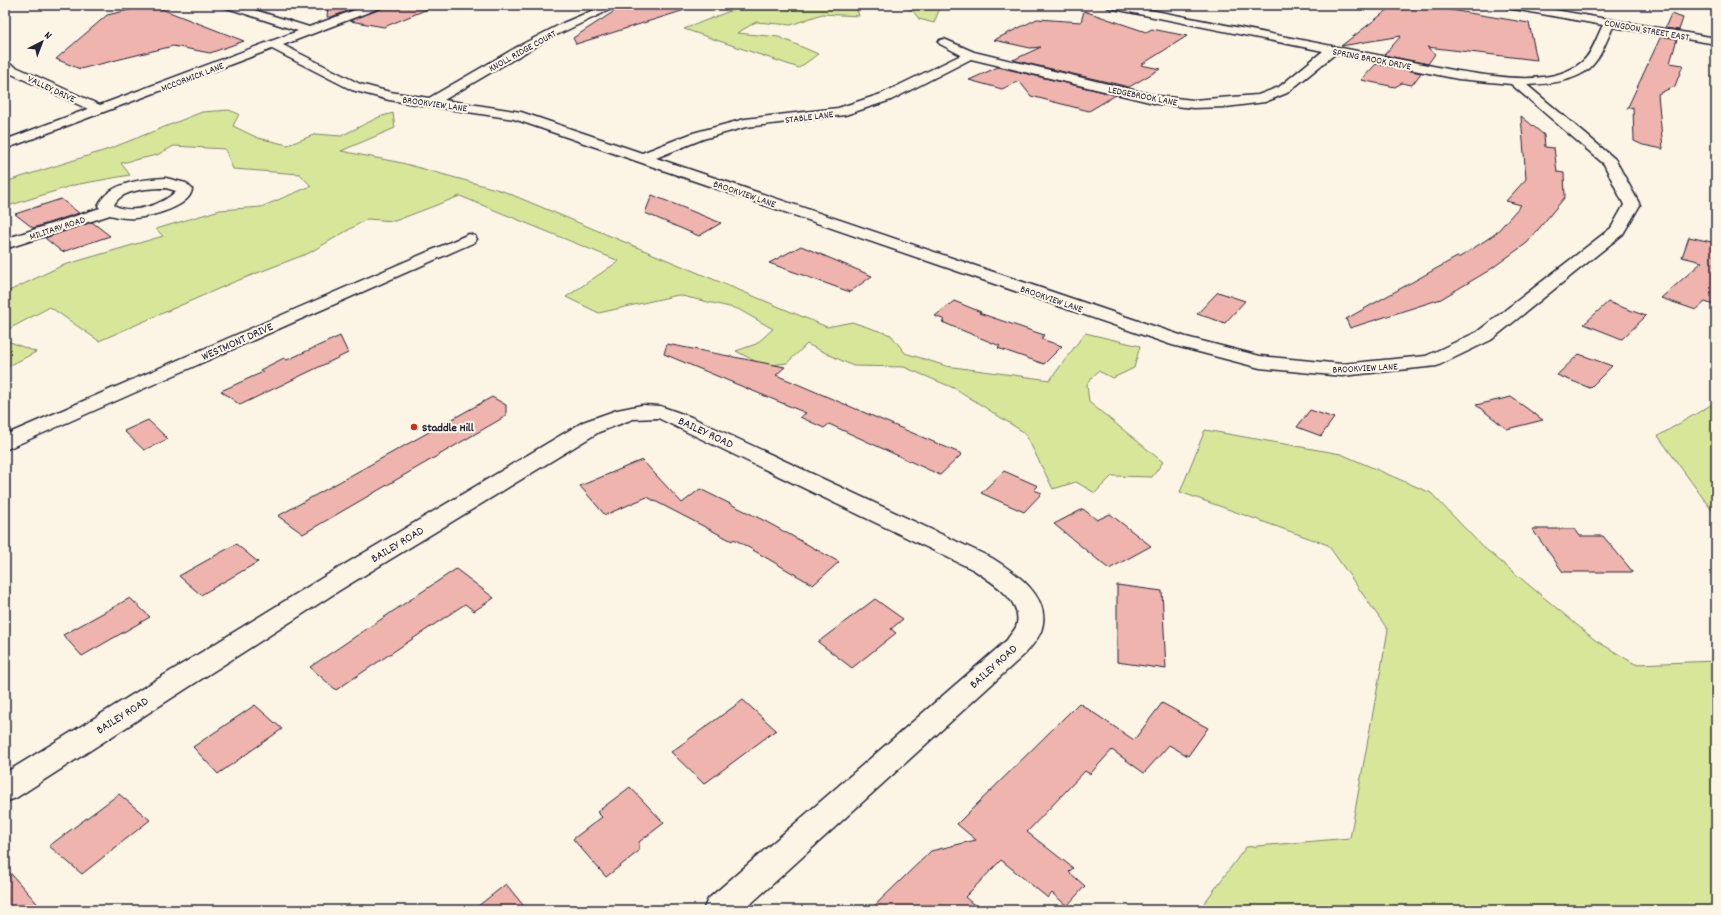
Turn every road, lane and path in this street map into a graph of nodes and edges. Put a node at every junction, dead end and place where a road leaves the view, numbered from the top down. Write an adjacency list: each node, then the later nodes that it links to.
1 (228, 5): 7 (street)
2 (378, 5): 7 (street, MCCORMICK LANE)
3 (615, 5): 15 (street, KNOLL RIDGE COURT)
4 (1109, 5): 11 (street, SPRING BROOK DRIVE)
5 (1508, 5): 6 (street, CONGDON STREET EAST)
6 (1610, 22): 8 (street, CONGDON STREET EAST); 14 (street, SPRING BROOK DRIVE)
7 (310, 31): 10 (street, MCCORMICK LANE)
8 (1716, 40)
9 (944, 42): 12 (street, LEDGEBROOK LANE)
10 (274, 45): 15 (street, BROOKVIEW LANE); 16 (street, MCCORMICK LANE)
11 (1332, 50): 12 (street, LEDGEBROOK LANE); 14 (street, SPRING BROOK DRIVE)
12 (970, 55): 18 (street, STABLE LANE)
13 (5, 66): 16 (street, VALLEY DRIVE)
14 (1516, 81): 18 (street, BROOKVIEW LANE)
15 (432, 102): 18 (street, BROOKVIEW LANE)
16 (100, 110): 17 (street, MCCORMICK LANE)
17 (5, 145)
18 (642, 158)
19 (109, 210): 21 (street, MILITARY ROAD)
20 (469, 239): 22 (street, WESTMONT DRIVE)
21 (5, 244)
22 (5, 443)
23 (5, 788): 24 (street, BAILEY ROAD)
24 (720, 910)

